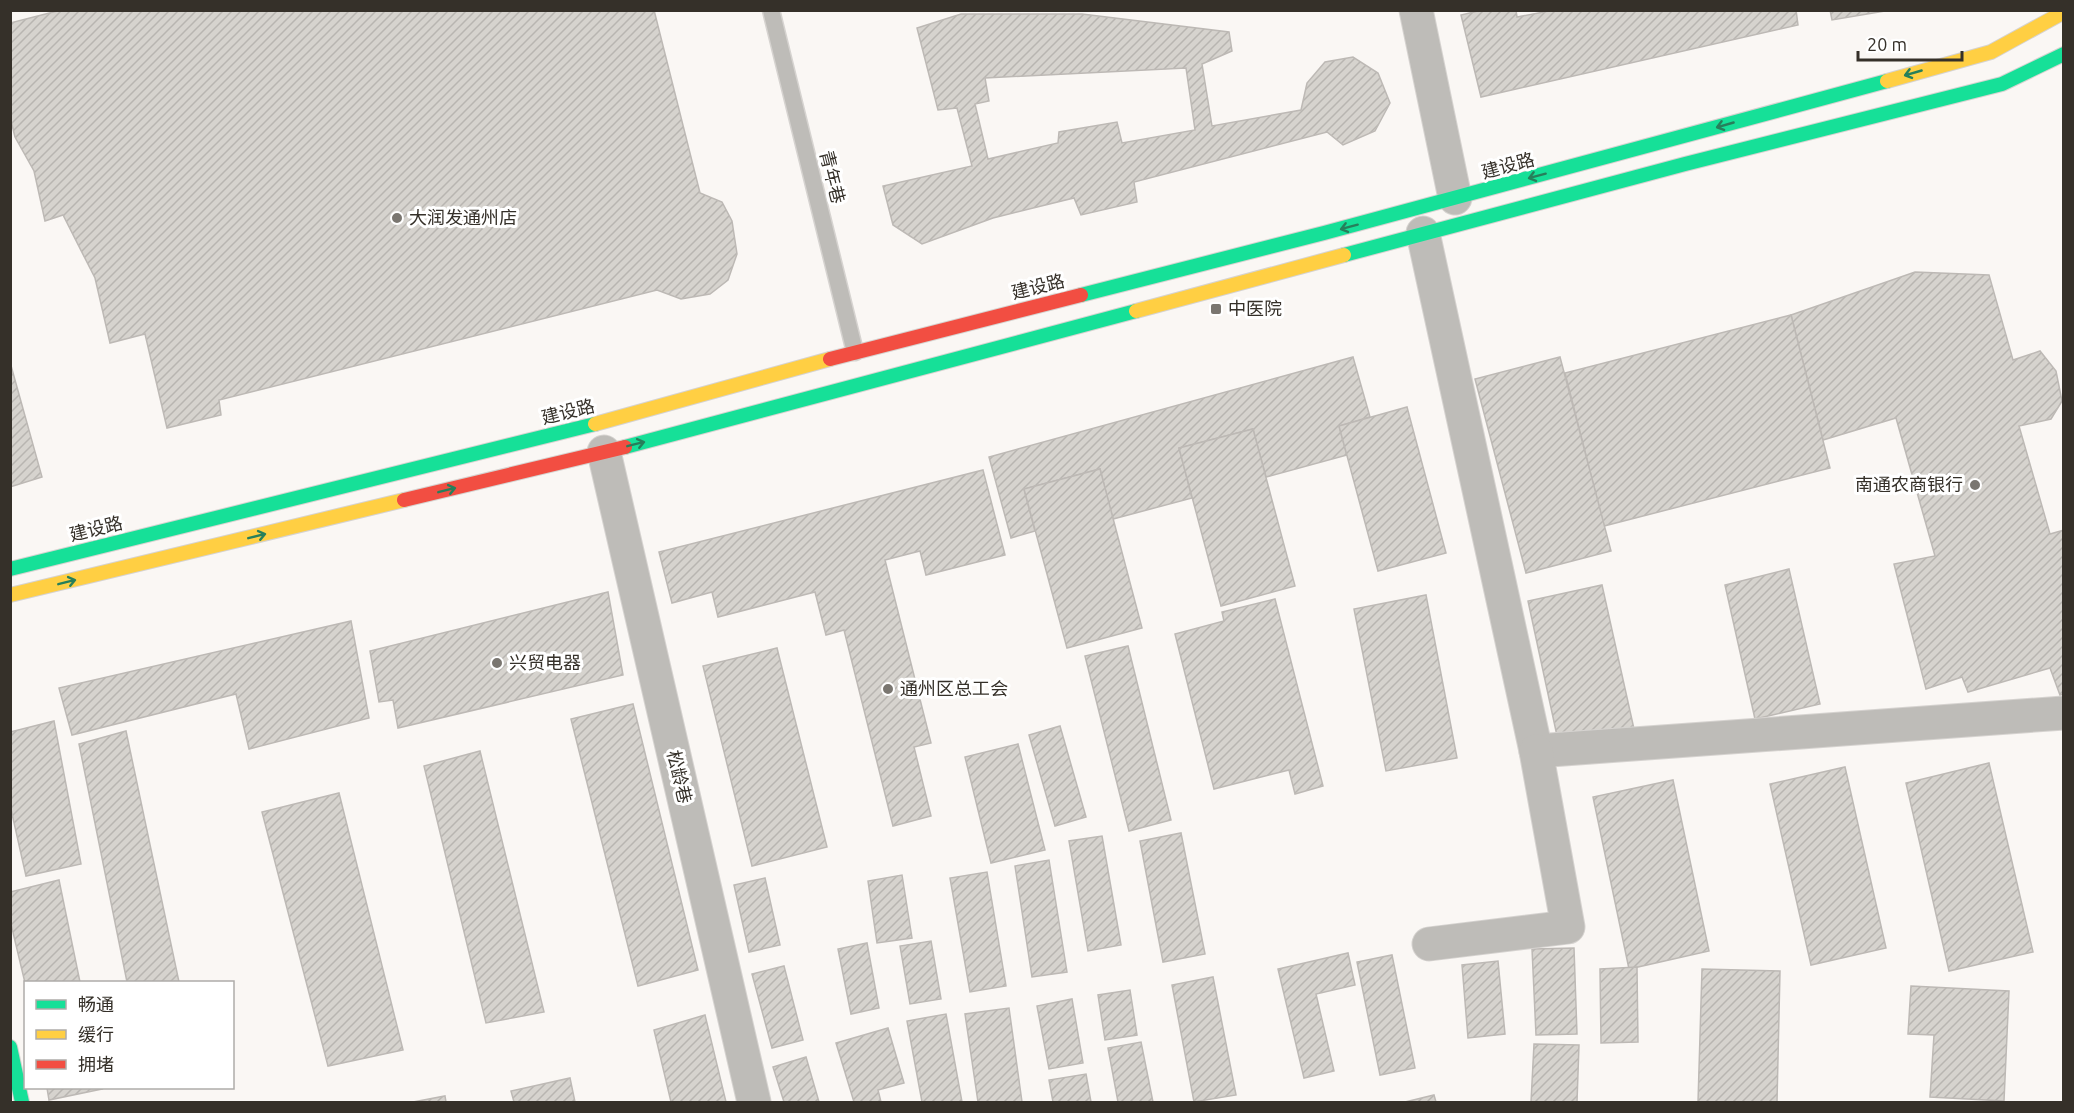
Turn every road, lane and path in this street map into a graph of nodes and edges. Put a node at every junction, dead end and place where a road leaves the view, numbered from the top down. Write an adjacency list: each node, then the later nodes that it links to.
1 (771, 10): 7 (lane, 青年巷)
2 (1416, 10): 5 (street)
3 (2064, 12): 5 (street, 建设路, one-way to 5)
4 (2064, 54): 6 (street)
5 (1455, 198): 7 (street, 建设路, one-way to 7)
6 (1423, 233): 8 (street, one-way to 6); 12 (street)
7 (855, 352): 9 (street, 建设路)
8 (604, 452): 10 (street, one-way to 8); 16 (street, 松龄巷)
9 (10, 568)
10 (10, 595)
11 (2064, 713): 12 (street)
12 (1536, 751): 13 (street)
13 (1430, 944)
14 (10, 1047): 15 (street)
15 (22, 1102)
16 (754, 1102)

